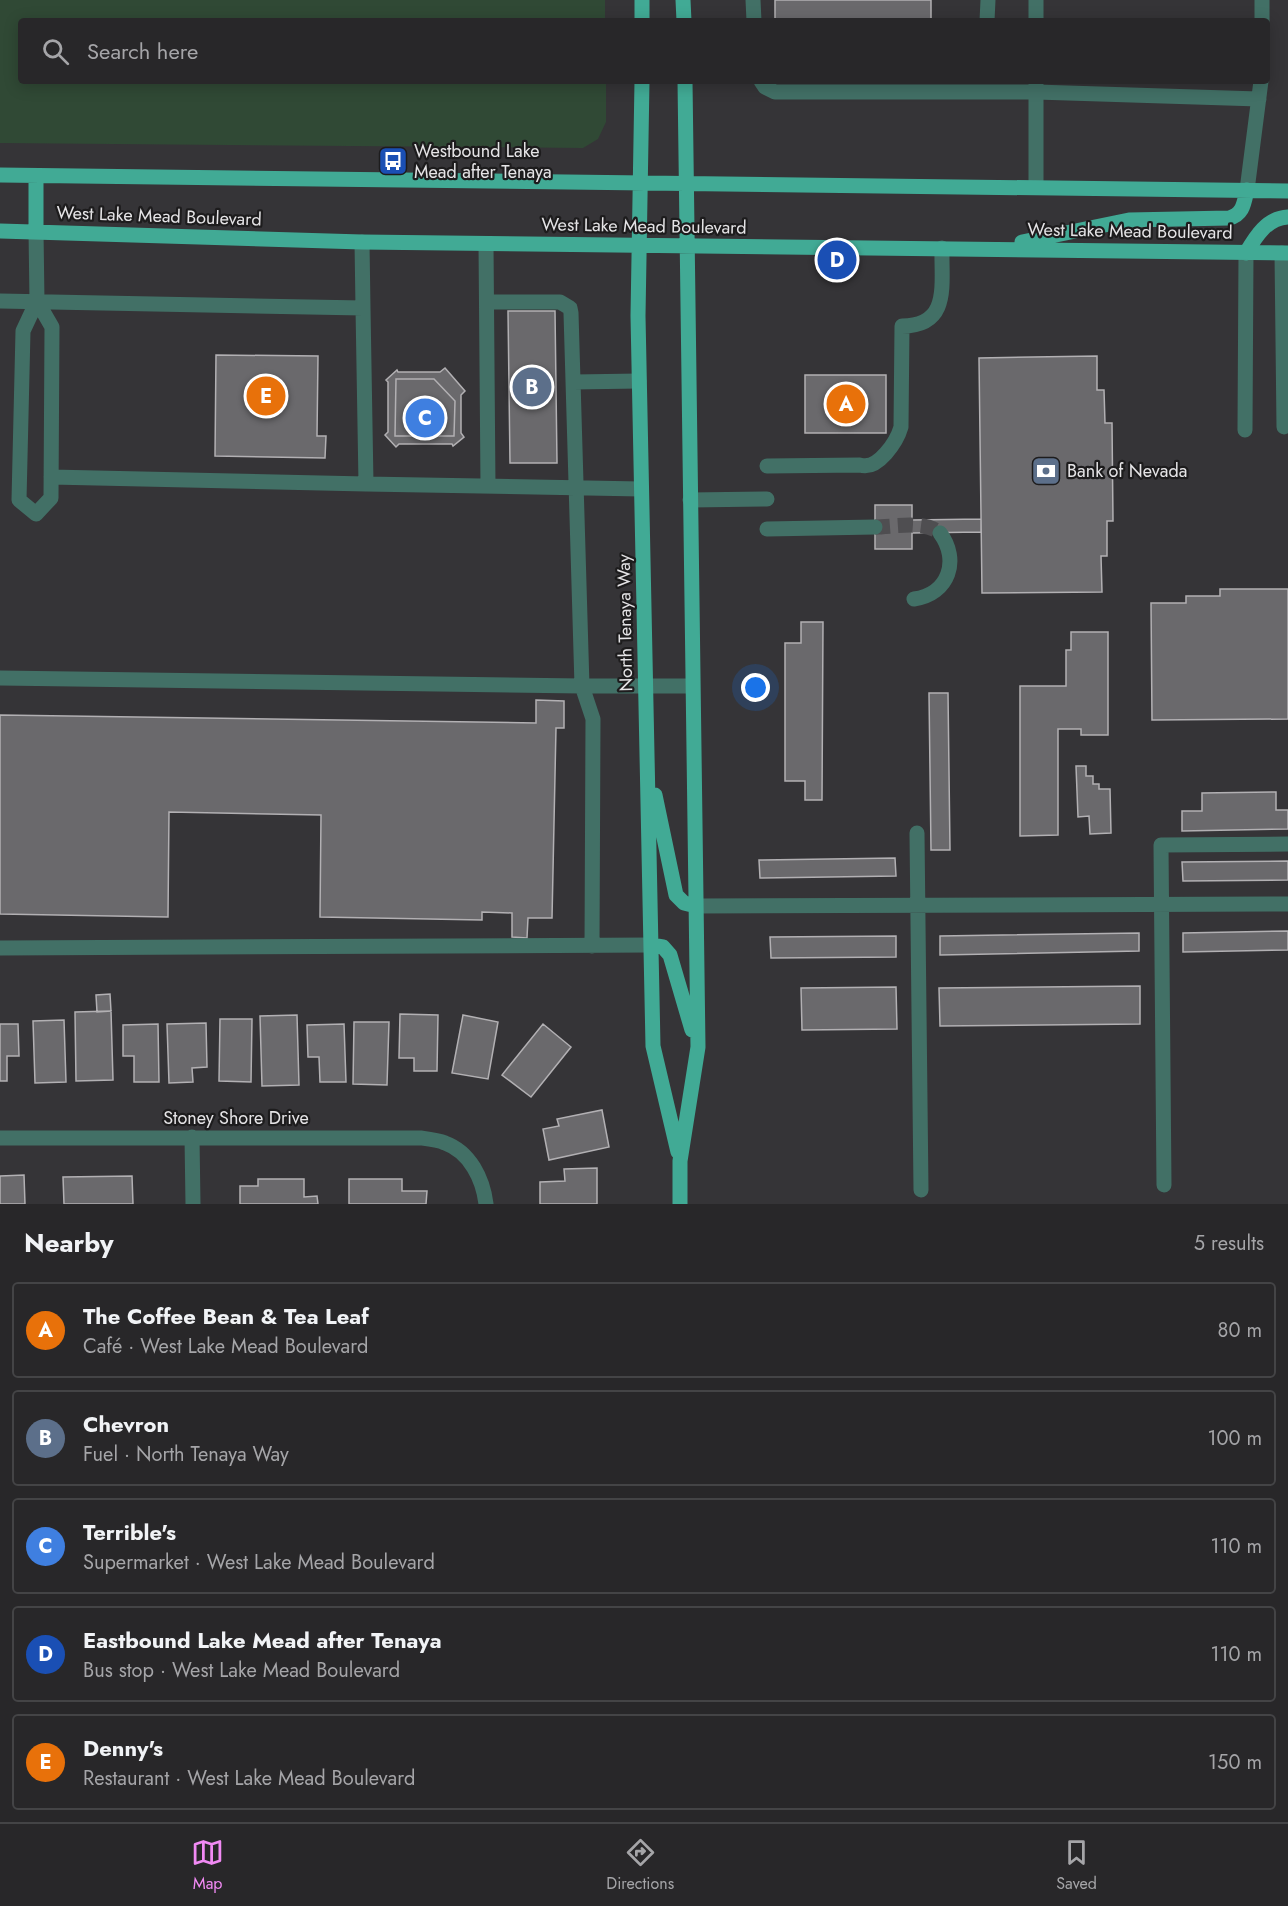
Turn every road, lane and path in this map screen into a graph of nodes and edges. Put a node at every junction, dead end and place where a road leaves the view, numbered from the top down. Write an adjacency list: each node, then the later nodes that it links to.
1 (642, 0): 7 (main road)
2 (683, 0): 8 (main road)
3 (753, 0): 9 (street)
4 (987, 0): 10 (street)
5 (1036, 0): 11 (street)
6 (1262, 0): 12 (street)
7 (642, 18)
8 (684, 18)
9 (754, 18)
10 (987, 18)
11 (1036, 18)
12 (1262, 18)
13 (642, 84): 22 (main road, North Tenaya Way)
14 (685, 84): 23 (main road, North Tenaya Way)
15 (763, 84): 17 (street)
16 (1262, 84): 19 (street)
17 (985, 87): 18 (street)
18 (1036, 87): 19 (street); 24 (street)
19 (1259, 99): 25 (street)
20 (0, 175): 21 (main road, West Lake Mead Boulevard)
21 (36, 176): 22 (main road, West Lake Mead Boulevard); 29 (main road)
22 (641, 182): 23 (main road, West Lake Mead Boulevard); 32 (main road, North Tenaya Way)
23 (686, 182): 24 (main road, West Lake Mead Boulevard); 33 (main road, North Tenaya Way)
24 (1036, 187): 25 (main road, West Lake Mead Boulevard)
25 (1247, 190): 26 (main road, West Lake Mead Boulevard); 35 (main road)
26 (1288, 191)
27 (1288, 217): 36 (main road)
28 (0, 231): 29 (main road, West Lake Mead Boulevard)
29 (36, 231): 30 (main road, West Lake Mead Boulevard); 39 (street)
30 (362, 242): 31 (main road, West Lake Mead Boulevard); 41 (street)
31 (486, 244): 32 (main road, West Lake Mead Boulevard); 40 (street)
32 (640, 246): 33 (main road, West Lake Mead Boulevard); 42 (main road, North Tenaya Way)
33 (687, 247): 34 (main road, West Lake Mead Boulevard); 53 (main road, North Tenaya Way)
34 (942, 248): 35 (main road, West Lake Mead Boulevard); 46 (street)
35 (989, 248): 36 (main road, West Lake Mead Boulevard)
36 (1246, 253): 37 (main road, West Lake Mead Boulevard); 45 (street)
37 (1285, 253): 44 (street)
38 (0, 301): 39 (street)
39 (37, 301): 41 (street); 47 (street); 47 (street)
40 (487, 302): 43 (street); 49 (street)
41 (363, 308): 48 (street)
42 (639, 381): 43 (street); 51 (main road, North Tenaya Way)
43 (574, 382): 50 (street)
44 (1284, 428)
45 (1245, 430)
46 (767, 466)
47 (51, 477): 48 (street)
48 (366, 484): 49 (street)
49 (488, 486): 50 (street)
50 (575, 488): 51 (street); 59 (street)
51 (641, 489): 60 (main road, North Tenaya Way)
52 (767, 499): 53 (street)
53 (690, 500): 61 (main road, North Tenaya Way)
54 (875, 527): 55 (street)
55 (767, 529)
56 (940, 533): 57 (street)
57 (914, 599)
58 (0, 678): 59 (street)
59 (582, 686): 60 (street); 70 (street)
60 (645, 686): 61 (street); 62 (main road, North Tenaya Way)
61 (692, 686): 67 (main road, North Tenaya Way)
62 (647, 756): 67 (main road); 69 (main road, North Tenaya Way)
63 (917, 833): 68 (street)
64 (1288, 844): 66 (street)
65 (1288, 904): 66 (street)
66 (1161, 905): 68 (street); 76 (street)
67 (696, 906): 68 (street); 72 (main road, North Tenaya Way)
68 (918, 906): 77 (street)
69 (651, 945): 70 (street); 72 (main road); 75 (main road, North Tenaya Way)
70 (592, 946): 71 (street)
71 (0, 948)
72 (698, 1047): 75 (main road, North Tenaya Way)
73 (192, 1137): 74 (street, Stoney Shore Drive); 78 (street); 79 (street, Stoney Shore Drive)
74 (0, 1138)
75 (680, 1161): 80 (main road, North Tenaya Way)
76 (1164, 1185)
77 (921, 1190)
78 (194, 1204)
79 (486, 1204)
80 (680, 1204)

